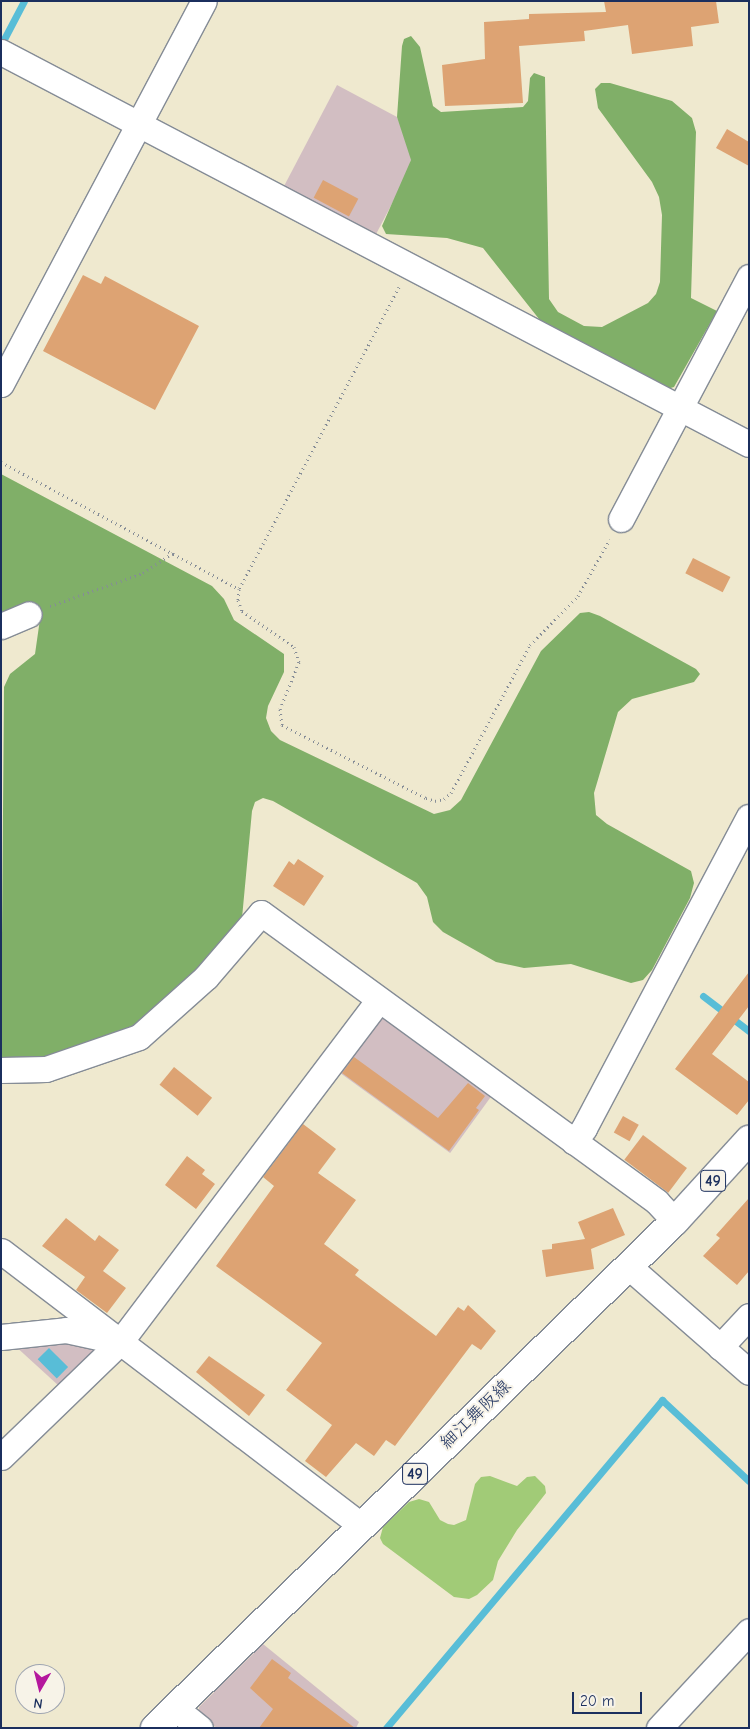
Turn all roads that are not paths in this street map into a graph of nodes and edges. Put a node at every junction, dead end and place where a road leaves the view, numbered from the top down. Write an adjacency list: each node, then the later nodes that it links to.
1 (204, 1): 3 (street)
2 (1, 52): 3 (street)
3 (139, 124): 5 (street); 6 (street)
4 (749, 277): 6 (street)
5 (1, 384)
6 (679, 408): 7 (street); 8 (street)
7 (749, 444)
8 (620, 519)
9 (29, 614): 10 (street)
10 (1, 626)
11 (749, 817): 15 (street)
12 (379, 1000): 13 (street); 15 (street); 21 (street)
13 (1, 1070)
14 (749, 1140): 16 (main road, 細江舞阪線 / 49)
15 (574, 1142): 16 (street)
16 (675, 1221): 18 (main road, 細江舞阪線 / 49)
17 (1, 1252): 21 (street)
18 (628, 1266): 22 (street); 25 (main road, 細江舞阪線 / 49)
19 (749, 1316): 22 (street)
20 (1, 1337): 21 (street)
21 (120, 1342): 24 (street); 25 (street)
22 (720, 1347): 23 (street)
23 (749, 1372)
24 (1, 1457)
25 (362, 1526): 27 (main road, 細江舞阪線 / 49)
26 (749, 1631): 30 (street)
27 (175, 1708): 28 (main road, 細江舞阪線 / 49); 29 (street)
28 (155, 1728)
29 (200, 1728)
30 (659, 1728)

